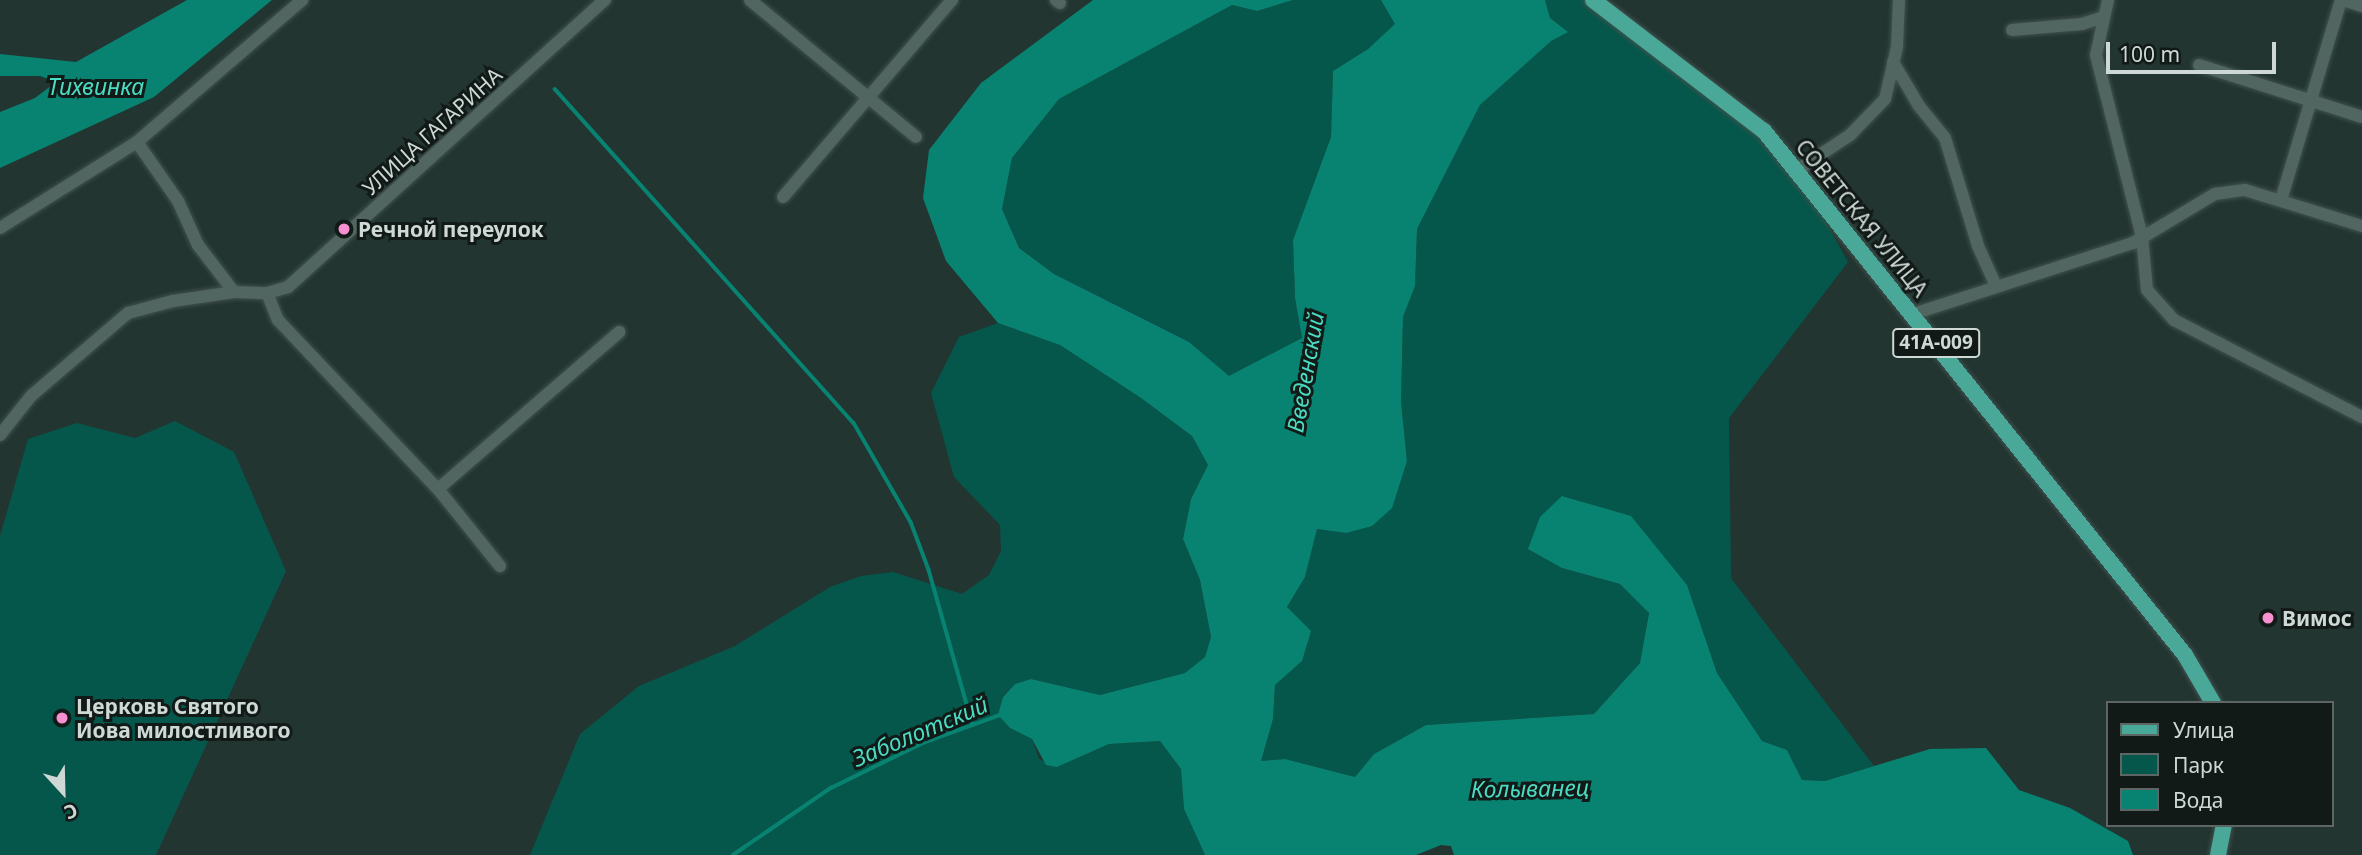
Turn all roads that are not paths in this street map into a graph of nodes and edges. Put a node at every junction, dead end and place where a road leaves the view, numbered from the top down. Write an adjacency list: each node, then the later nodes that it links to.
1 (302, 0): 18 (street)
2 (605, 0): 27 (street, УЛИЦА ГАГАРИНА)
3 (750, 0): 14 (street)
4 (952, 0): 14 (street)
5 (1593, 0): 19 (main road, СОВЕТСКАЯ УЛИЦА / 41А-009)
6 (1899, 0): 12 (street)
7 (2108, 0): 10 (street)
8 (2342, 0): 9 (street); 15 (street)
9 (2362, 6)
10 (2104, 17): 11 (street); 24 (street)
11 (2011, 30)
12 (1893, 62): 19 (street); 25 (street)
13 (2199, 65): 15 (street)
14 (870, 99): 17 (street); 20 (street)
15 (2309, 102): 16 (street); 21 (street)
16 (2362, 117)
17 (916, 137)
18 (138, 142): 23 (street); 26 (street)
19 (1797, 170): 28 (main road, СОВЕТСКАЯ УЛИЦА / 41А-009)
20 (783, 197)
21 (2281, 200): 22 (street); 24 (street)
22 (2362, 226)
23 (0, 228)
24 (2142, 237): 25 (street); 30 (street)
25 (1996, 286): 28 (street)
26 (234, 292): 27 (street, УЛИЦА ГАГАРИНА); 31 (street, УЛИЦА ГАГАРИНА)
27 (267, 293): 32 (street)
28 (1913, 314): 34 (main road, СОВЕТСКАЯ УЛИЦА / 41А-009)
29 (619, 332): 32 (street)
30 (2362, 417)
31 (0, 435)
32 (438, 489): 33 (street)
33 (500, 566)
34 (2212, 701)
35 (2224, 827): 36 (main road)
36 (2218, 855)

